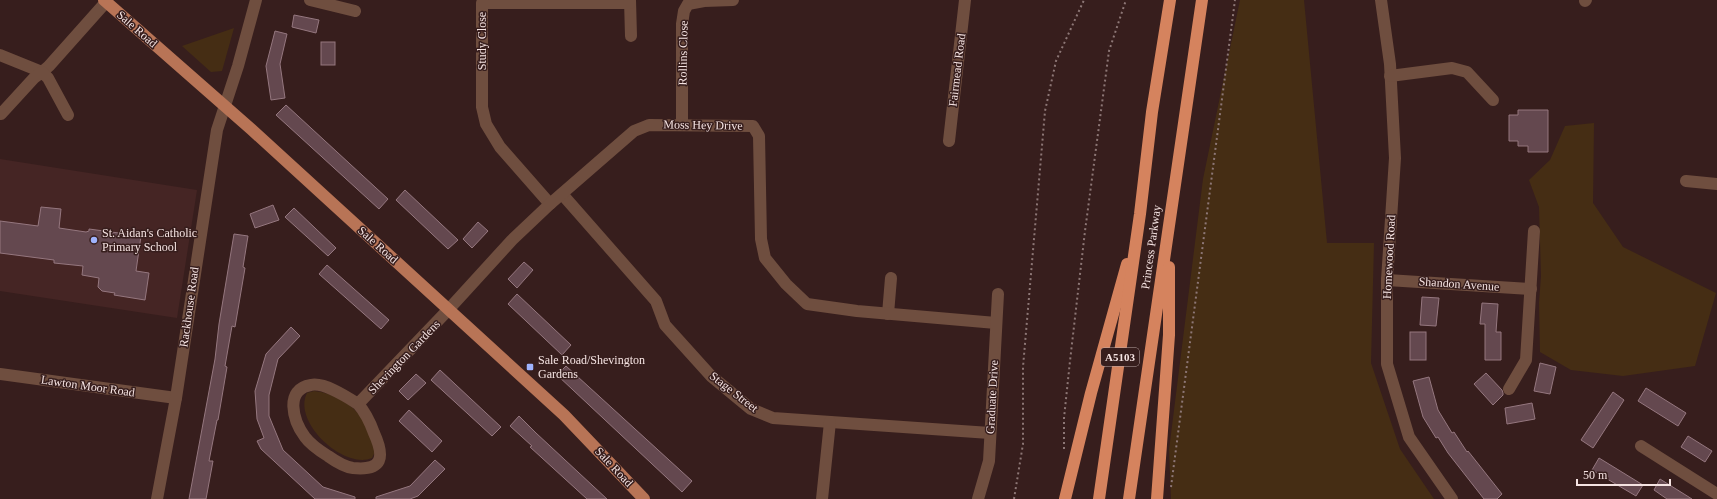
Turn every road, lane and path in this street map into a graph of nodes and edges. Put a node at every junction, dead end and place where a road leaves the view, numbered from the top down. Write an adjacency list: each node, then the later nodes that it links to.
1 (256, 0): 19 (street, Rackhouse Road)
2 (310, 0): 13 (street)
3 (734, 0): 22 (street, Rollins Close)
4 (965, 0): 23 (street, Fairmead Road)
5 (1084, 0): 52 (path)
6 (1126, 0): 45 (path)
7 (1170, 0): 28 (highway, Princess Parkway / A5103)
8 (1202, 0): 29 (highway, Princess Parkway / A5103)
9 (1235, 0): 46 (path)
10 (1381, 0): 17 (street, Homewood Road)
11 (105, 1): 16 (street); 19 (main road, Sale Road)
12 (630, 2): 14 (street, Study Close); 27 (street, Study Close)
13 (355, 11)
14 (631, 36)
15 (0, 55): 16 (street)
16 (42, 72): 20 (street); 21 (street)
17 (1390, 76): 18 (street); 32 (street, Homewood Road)
18 (1493, 100)
19 (224, 105): 35 (main road, Sale Road); 40 (street, Rackhouse Road)
20 (1, 114)
21 (68, 114)
22 (682, 125): 26 (street, Moss Hey Drive); 36 (street, Moss Hey Drive)
23 (949, 140)
24 (1686, 181): 25 (street)
25 (1717, 184)
26 (562, 194): 27 (street, Moss Hey Drive); 42 (street, Stage Street)
27 (550, 204): 35 (street, Moss Hey Drive)
28 (1140, 214): 53 (highway); 54 (highway, Princess Parkway / A5103)
29 (1168, 226): 55 (highway, Princess Parkway / A5103); 56 (highway)
30 (1534, 231): 33 (street)
31 (891, 278): 36 (street)
32 (1387, 280): 33 (street, Shandon Avenue); 57 (street, Homewood Road)
33 (1532, 289): 39 (street)
34 (998, 294): 37 (street, Graduate Drive)
35 (449, 309): 41 (street, Shevington Gardens); 49 (main road, Sale Road)
36 (888, 314): 37 (street, Moss Hey Drive)
37 (996, 322): 43 (street, Graduate Drive)
38 (0, 374): 40 (street, Lawton Moor Road)
39 (1509, 389)
40 (176, 398): 48 (street, Rackhouse Road)
41 (358, 404): 41 (street, Shevington Gardens)
42 (830, 422): 43 (street, Stage Street); 50 (street)
43 (990, 433): 51 (street, Graduate Drive)
44 (1641, 446): 47 (street)
45 (1064, 455)
46 (1169, 493)
47 (1717, 494)
48 (157, 499)
49 (644, 499)
50 (822, 499)
51 (978, 499)
52 (1014, 499)
53 (1065, 499)
54 (1099, 499)
55 (1129, 499)
56 (1157, 499)
57 (1452, 499)

